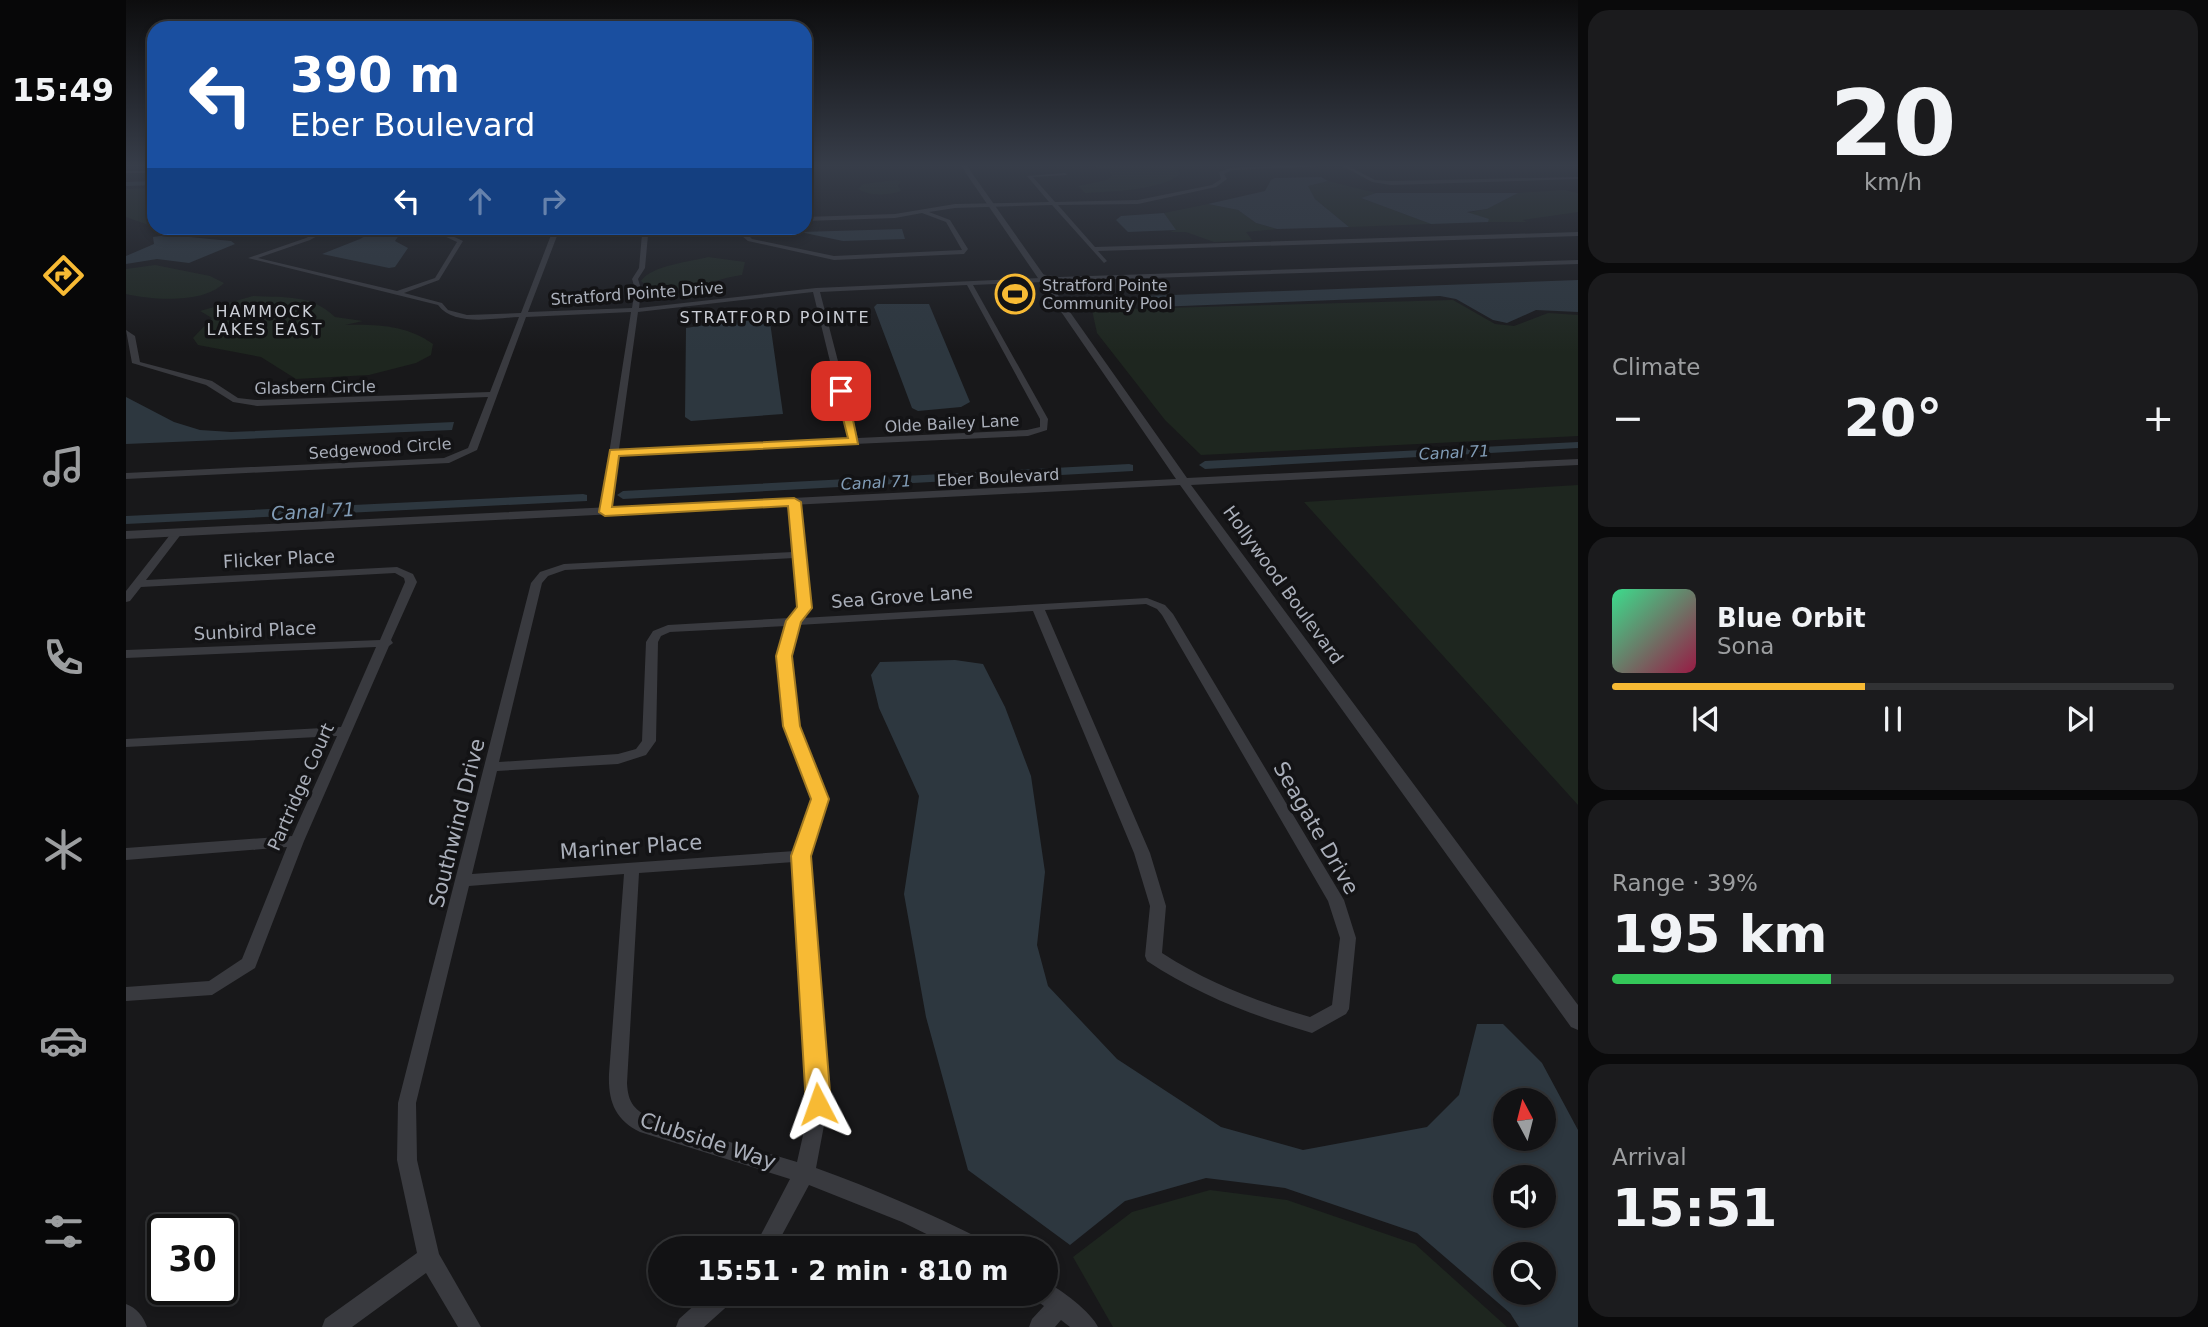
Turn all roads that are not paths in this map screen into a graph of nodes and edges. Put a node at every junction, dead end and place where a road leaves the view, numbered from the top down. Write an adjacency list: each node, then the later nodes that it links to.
1 (952, 228): 9 (street)
2 (1008, 228): 13 (street, Hollywood Boulevard)
3 (1076, 228): 10 (street)
4 (1578, 234): 10 (street)
5 (316, 235): 16 (street, Stratford Pointe Drive)
6 (445, 235): 16 (street)
7 (554, 235): 18 (street, Sedgewood Circle)
8 (645, 235): 17 (street)
9 (745, 235)
10 (1095, 249): 11 (street)
11 (1104, 261)
12 (1578, 262): 13 (street, Stratford Pointe Drive)
13 (1043, 280): 14 (street, Stratford Pointe Drive); 25 (street, Hollywood Boulevard)
14 (970, 285): 15 (street, Stratford Pointe Drive); 21 (street, Olde Bailey Lane)
15 (816, 290): 17 (street, Stratford Pointe Drive); 21 (street)
16 (396, 294): 18 (street, Stratford Pointe Drive)
17 (635, 310): 18 (street, Stratford Pointe Drive); 22 (street)
18 (524, 314): 20 (street, Sedgewood Circle)
19 (126, 332): 20 (street, Glasbern Circle)
20 (493, 394): 24 (street, Sedgewood Circle)
21 (854, 441): 22 (street, Olde Bailey Lane)
22 (614, 453): 27 (street)
23 (1578, 462): 25 (street, Eber Boulevard)
24 (126, 476)
25 (1185, 484): 26 (street, Eber Boulevard); 49 (street, Hollywood Boulevard)
26 (794, 502): 27 (street, Eber Boulevard); 30 (street)
27 (605, 512): 28 (street, Eber Boulevard)
28 (177, 533): 29 (street, Eber Boulevard); 31 (street)
29 (126, 535)
30 (800, 555): 36 (street); 41 (street, Southwind Drive)
31 (138, 584): 32 (street, Flicker Place); 33 (street)
32 (410, 587): 37 (street, Partridge Court)
33 (126, 599)
34 (1037, 606): 35 (street, Sea Grove Lane); 35 (street, Seagate Drive); 36 (street, Sea Grove Lane)
35 (1167, 614)
36 (793, 621): 41 (street, Sea Grove Lane); 44 (street)
37 (387, 643): 38 (street, Sunbird Place); 39 (street, Partridge Court)
38 (126, 654)
39 (346, 731): 40 (street); 42 (street, Partridge Court)
40 (126, 743)
41 (492, 767): 46 (street, Southwind Drive)
42 (298, 841): 43 (street); 47 (street, Partridge Court)
43 (126, 854)
44 (801, 856): 45 (street, Mariner Place); 50 (street)
45 (632, 869): 46 (street, Mariner Place); 50 (street, Clubside Way)
46 (465, 880): 53 (street, Southwind Drive)
47 (212, 988): 48 (street)
48 (126, 995)
49 (1578, 1021)
50 (804, 1172): 51 (street); 52 (street, Clubside Way)
51 (770, 1236)
52 (955, 1236)
53 (429, 1258): 59 (street); 60 (street, Southwind Drive)
54 (1058, 1303): 63 (street)
55 (710, 1306): 61 (street)
56 (1049, 1306): 62 (street)
57 (126, 1315): 58 (street)
58 (136, 1327)
59 (333, 1327)
60 (470, 1327)
61 (687, 1327)
62 (1040, 1327)
63 (1087, 1327)

